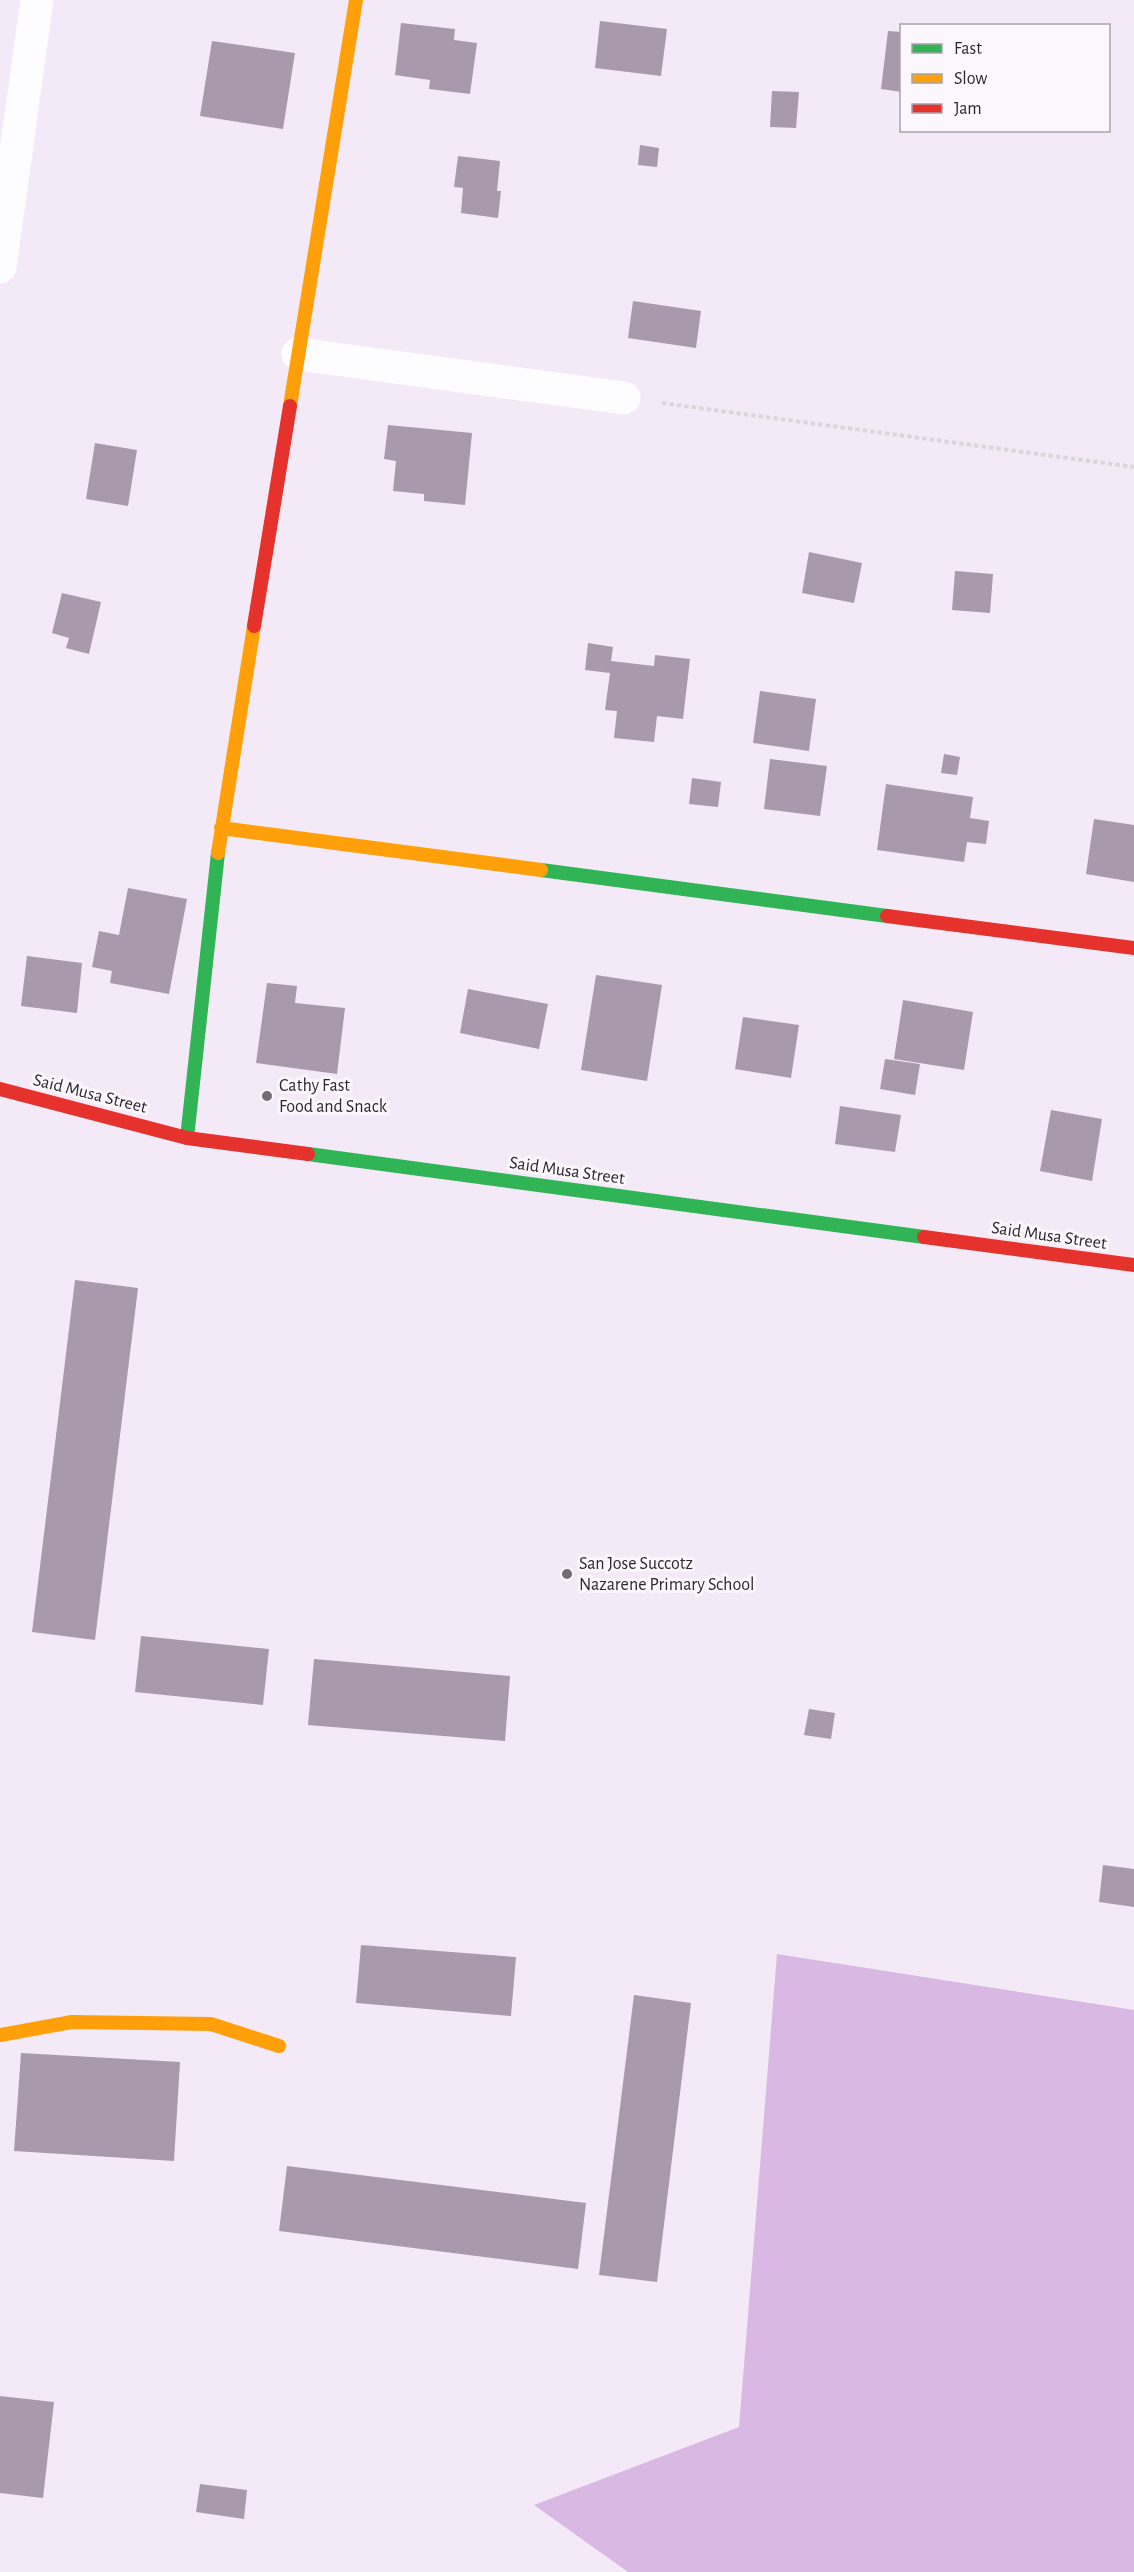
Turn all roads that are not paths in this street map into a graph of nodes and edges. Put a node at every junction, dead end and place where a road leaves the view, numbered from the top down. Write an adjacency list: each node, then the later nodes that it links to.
1 (38, 0): 3 (street)
2 (356, 0): 4 (street)
3 (0, 267)
4 (298, 354): 5 (street); 6 (street)
5 (624, 398)
6 (221, 828): 7 (street); 9 (street)
7 (1134, 948)
8 (0, 1089): 9 (street, Said Musa Street)
9 (187, 1138): 10 (street, Said Musa Street)
10 (1134, 1265)
11 (0, 2035): 12 (street)
12 (279, 2046)

